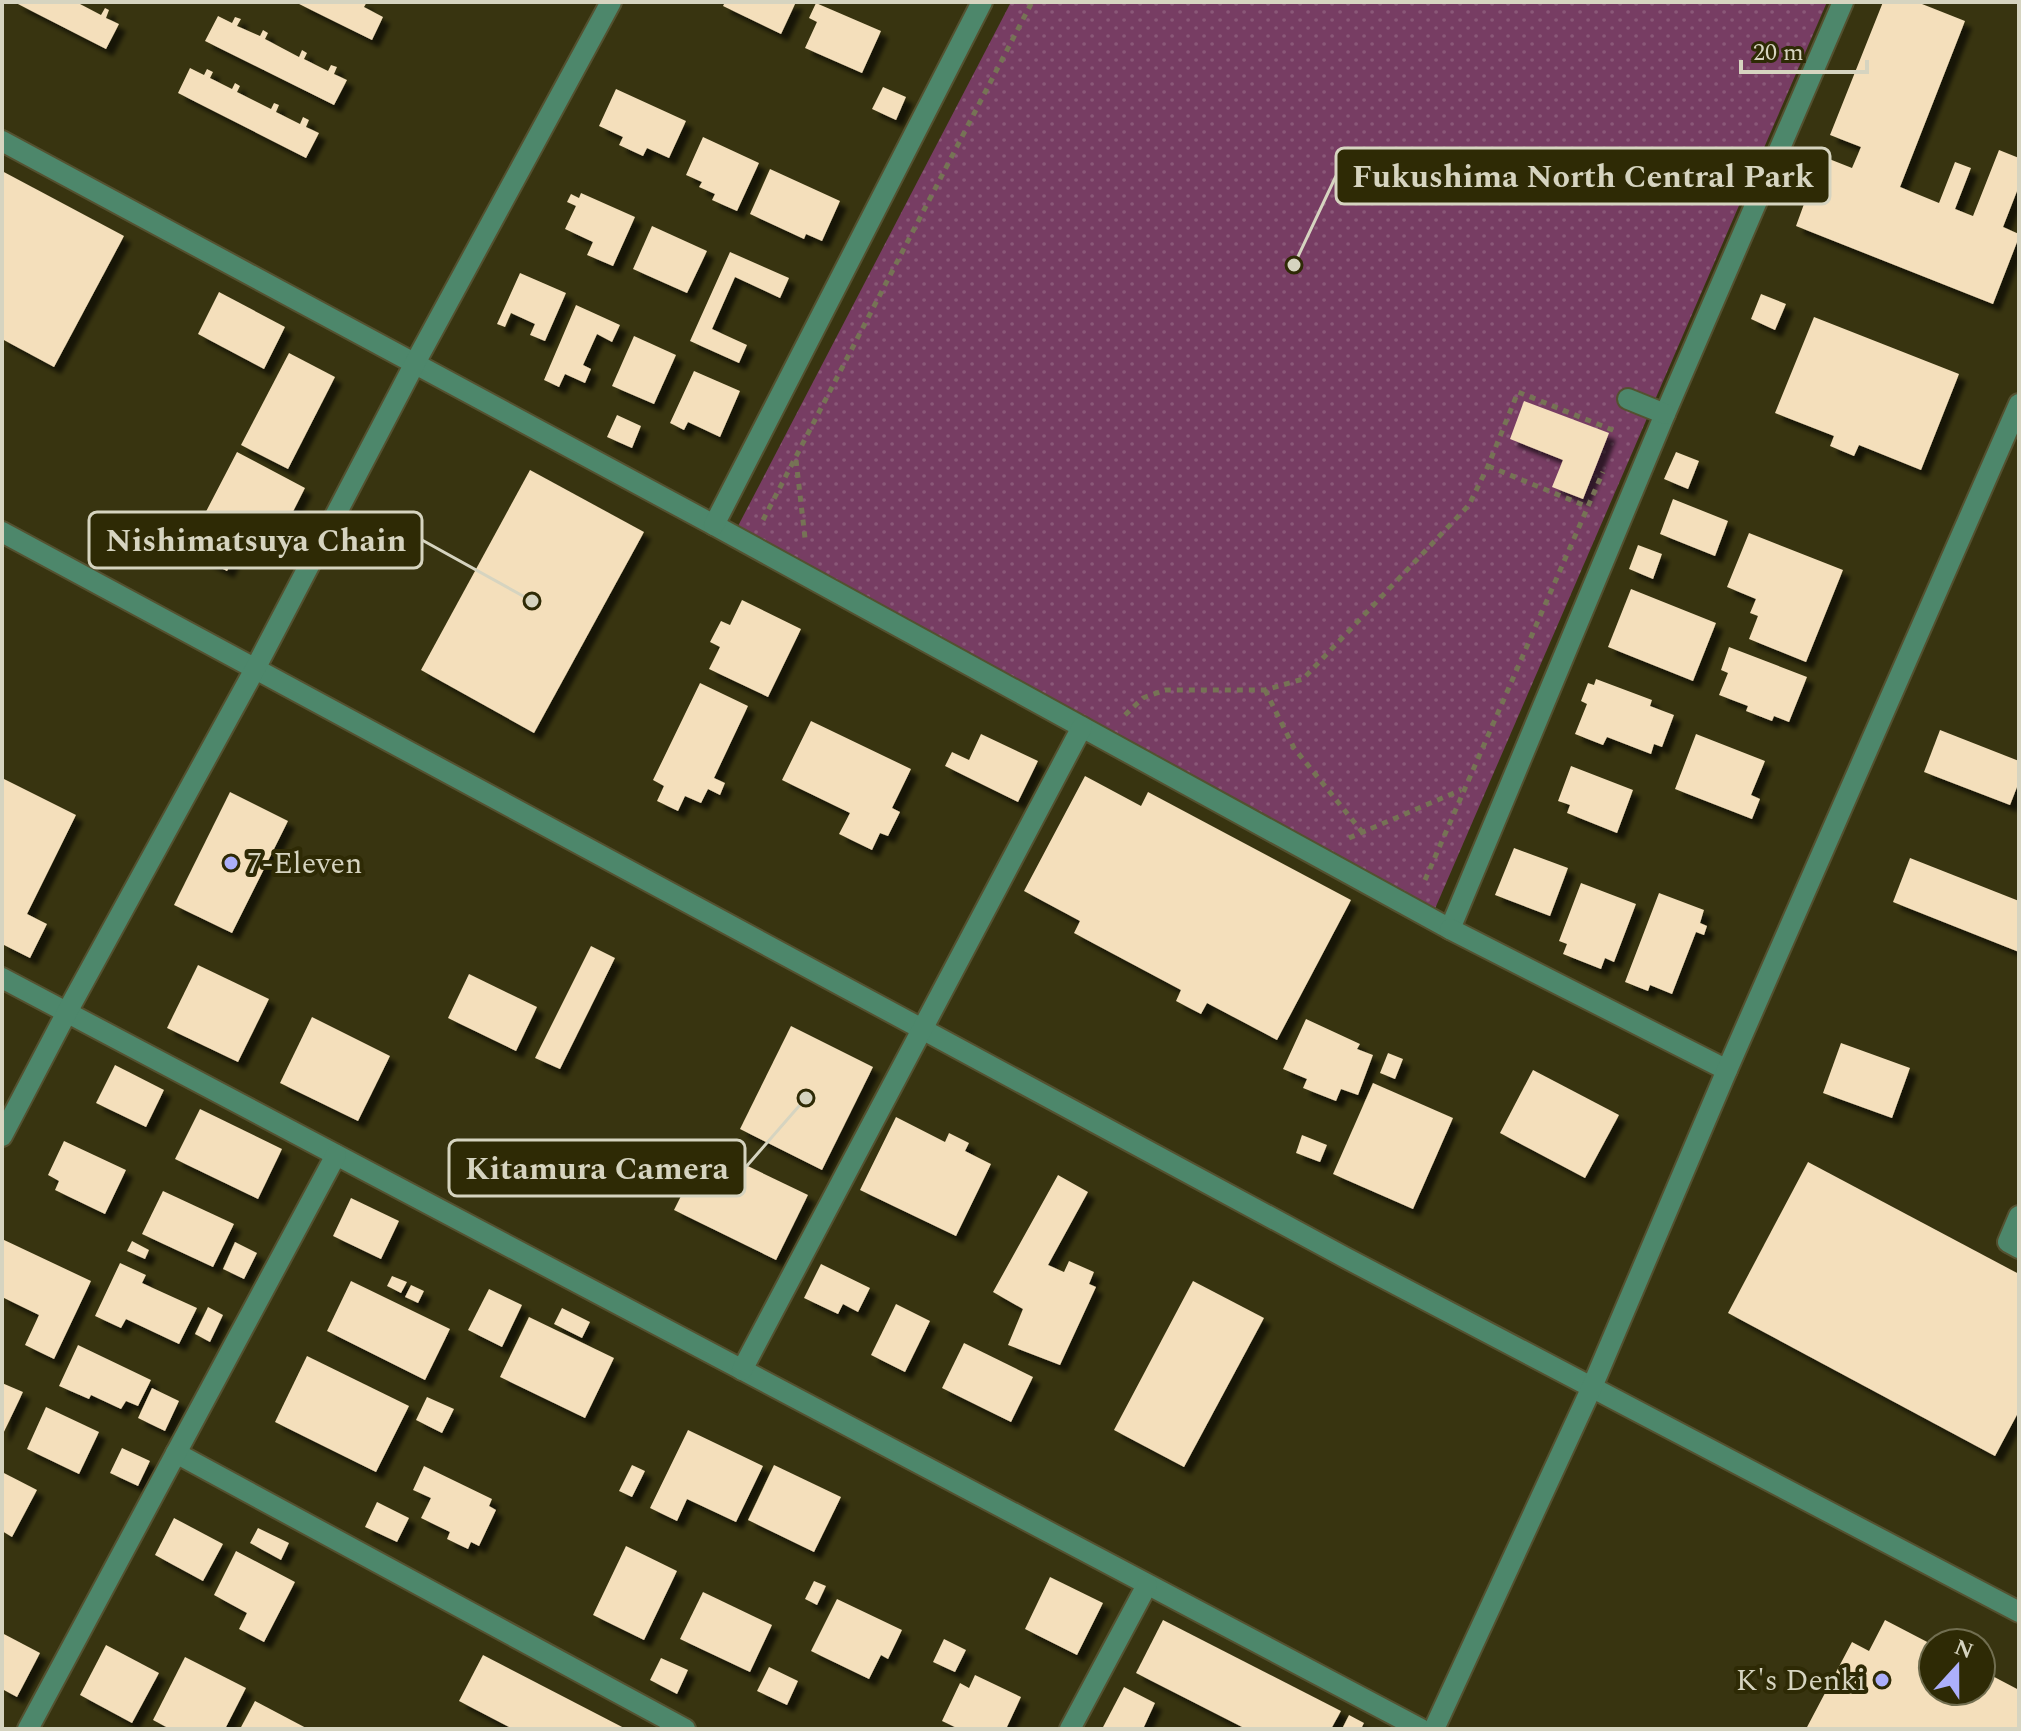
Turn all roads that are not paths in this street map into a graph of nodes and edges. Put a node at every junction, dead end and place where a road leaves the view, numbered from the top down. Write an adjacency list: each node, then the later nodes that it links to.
1 (611, 2): 5 (street)
2 (982, 2): 9 (street)
3 (1843, 2): 8 (street)
4 (2, 141): 5 (street)
5 (415, 363): 9 (street); 11 (street)
6 (1628, 399): 8 (street)
7 (2019, 404): 17 (street)
8 (1665, 414): 13 (street)
9 (714, 525): 12 (street)
10 (2, 532): 11 (street)
11 (255, 669): 15 (street); 16 (street)
12 (1082, 727): 13 (street); 16 (street)
13 (1450, 929): 17 (street)
14 (2, 978): 15 (street)
15 (67, 1012): 18 (street); 19 (street)
16 (922, 1029): 22 (street); 23 (street)
17 (1727, 1070): 23 (street)
18 (2, 1136)
19 (336, 1155): 22 (street); 24 (street)
20 (2019, 1216): 21 (street)
21 (2019, 1248)
22 (742, 1370): 25 (street)
23 (1592, 1387): 26 (street); 31 (street)
24 (176, 1453): 27 (street); 28 (street)
25 (1147, 1585): 29 (street); 30 (street)
26 (2019, 1612)
27 (28, 1729)
28 (685, 1729)
29 (1070, 1729)
30 (1421, 1729)
31 (1434, 1729)

